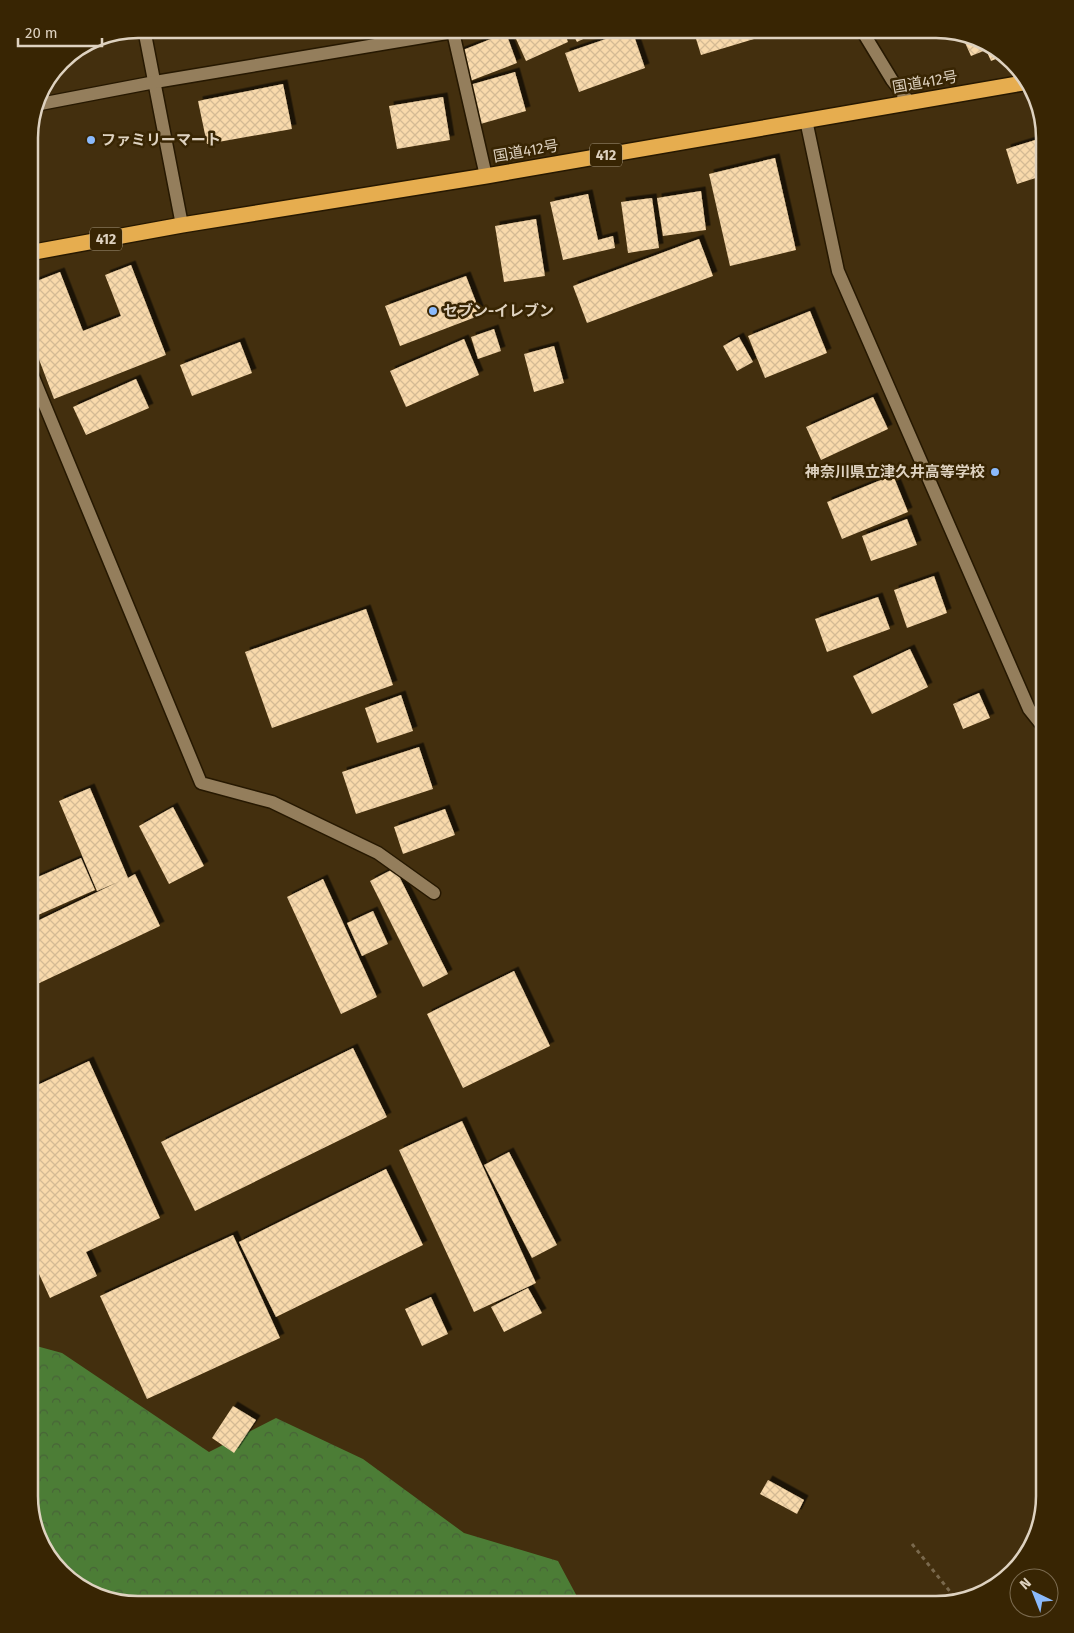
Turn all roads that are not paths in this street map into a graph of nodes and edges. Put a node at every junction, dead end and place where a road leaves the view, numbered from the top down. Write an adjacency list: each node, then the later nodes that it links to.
1 (146, 38): 5 (street)
2 (410, 38): 5 (street)
3 (458, 38): 10 (street)
4 (866, 38): 8 (street)
5 (155, 82): 7 (street); 11 (street)
6 (1021, 84): 8 (highway, 国道412号 / 412)
7 (44, 103)
8 (910, 103): 9 (highway, 国道412号 / 412)
9 (806, 120): 10 (highway, 国道412号 / 412); 14 (street)
10 (486, 176): 11 (highway, 国道412号 / 412)
11 (182, 226): 12 (highway, 国道412号 / 412)
12 (38, 251)
13 (38, 389): 15 (street)
14 (1036, 718)
15 (434, 893)

